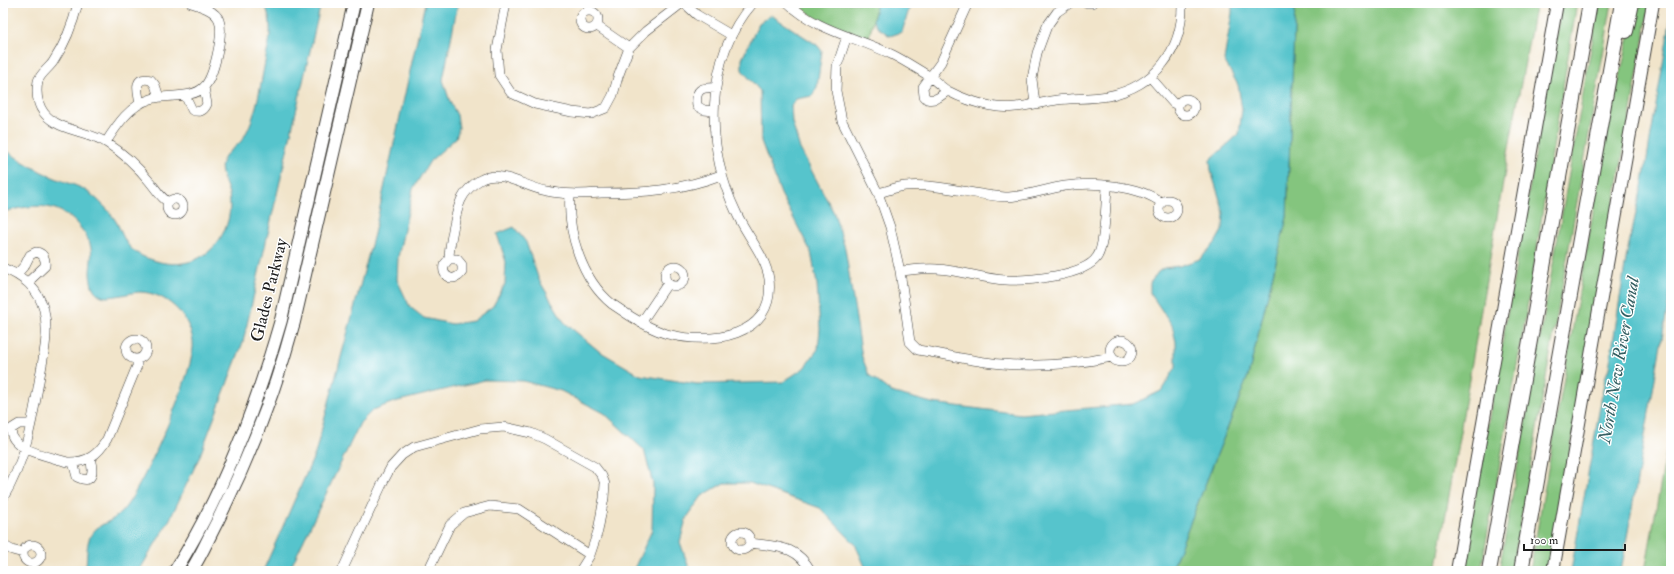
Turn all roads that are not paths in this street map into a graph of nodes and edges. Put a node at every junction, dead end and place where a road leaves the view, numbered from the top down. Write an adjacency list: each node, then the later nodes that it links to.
1 (78, 3): 36 (street)
2 (191, 3): 27 (street)
3 (354, 3): 62 (main road, Glades Parkway)
4 (368, 3): 63 (main road, Glades Parkway)
5 (506, 3): 23 (street)
6 (683, 3): 21 (street); 23 (street)
7 (753, 3): 21 (street)
8 (788, 3): 22 (street)
9 (968, 3): 24 (street)
10 (1070, 3): 32 (street)
11 (1087, 3): 12 (street)
12 (1092, 3)
13 (1182, 3): 25 (street)
14 (1557, 3): 68 (main road)
15 (1581, 3): 37 (highway)
16 (1590, 3): 37 (highway)
17 (1622, 3): 26 (highway)
18 (1632, 3): 26 (highway)
19 (1653, 3): 71 (main road)
20 (597, 26): 23 (street)
21 (731, 35): 28 (street)
22 (847, 36): 24 (street); 40 (street)
23 (629, 48)
24 (930, 77): 29 (street); 29 (street)
25 (1151, 78): 32 (street); 34 (street)
26 (1608, 80): 70 (highway)
27 (204, 87): 30 (street); 30 (street)
28 (716, 88): 35 (street); 35 (street)
29 (947, 91): 32 (street)
30 (185, 95): 31 (street)
31 (159, 97): 33 (street); 33 (street)
32 (1035, 103)
33 (140, 104): 36 (street)
34 (1178, 105)
35 (714, 111): 38 (street)
36 (106, 142): 42 (street)
37 (1565, 143): 69 (highway)
38 (721, 175): 41 (street); 50 (street)
39 (1107, 186): 40 (street); 43 (street); 46 (street)
40 (878, 193): 46 (street)
41 (570, 194): 44 (street); 50 (street)
42 (168, 202)
43 (1162, 203)
44 (449, 259)
45 (3, 268): 47 (street)
46 (900, 271): 51 (street)
47 (17, 274): 48 (street); 48 (street)
48 (28, 282): 53 (street)
49 (668, 283): 50 (street)
50 (641, 323)
51 (1112, 357)
52 (137, 358): 55 (street)
53 (30, 424): 54 (street); 54 (street)
54 (25, 448): 56 (street); 57 (street)
55 (90, 458): 56 (street); 56 (street)
56 (73, 462)
57 (3, 498)
58 (751, 543): 67 (street)
59 (3, 545): 60 (street)
60 (23, 554)
61 (590, 555): 64 (street); 65 (street); 66 (street)
62 (175, 571)
63 (191, 571)
64 (342, 571)
65 (428, 571)
66 (580, 571)
67 (811, 571)
68 (1457, 571)
69 (1490, 571)
70 (1521, 571)
71 (1553, 571)

